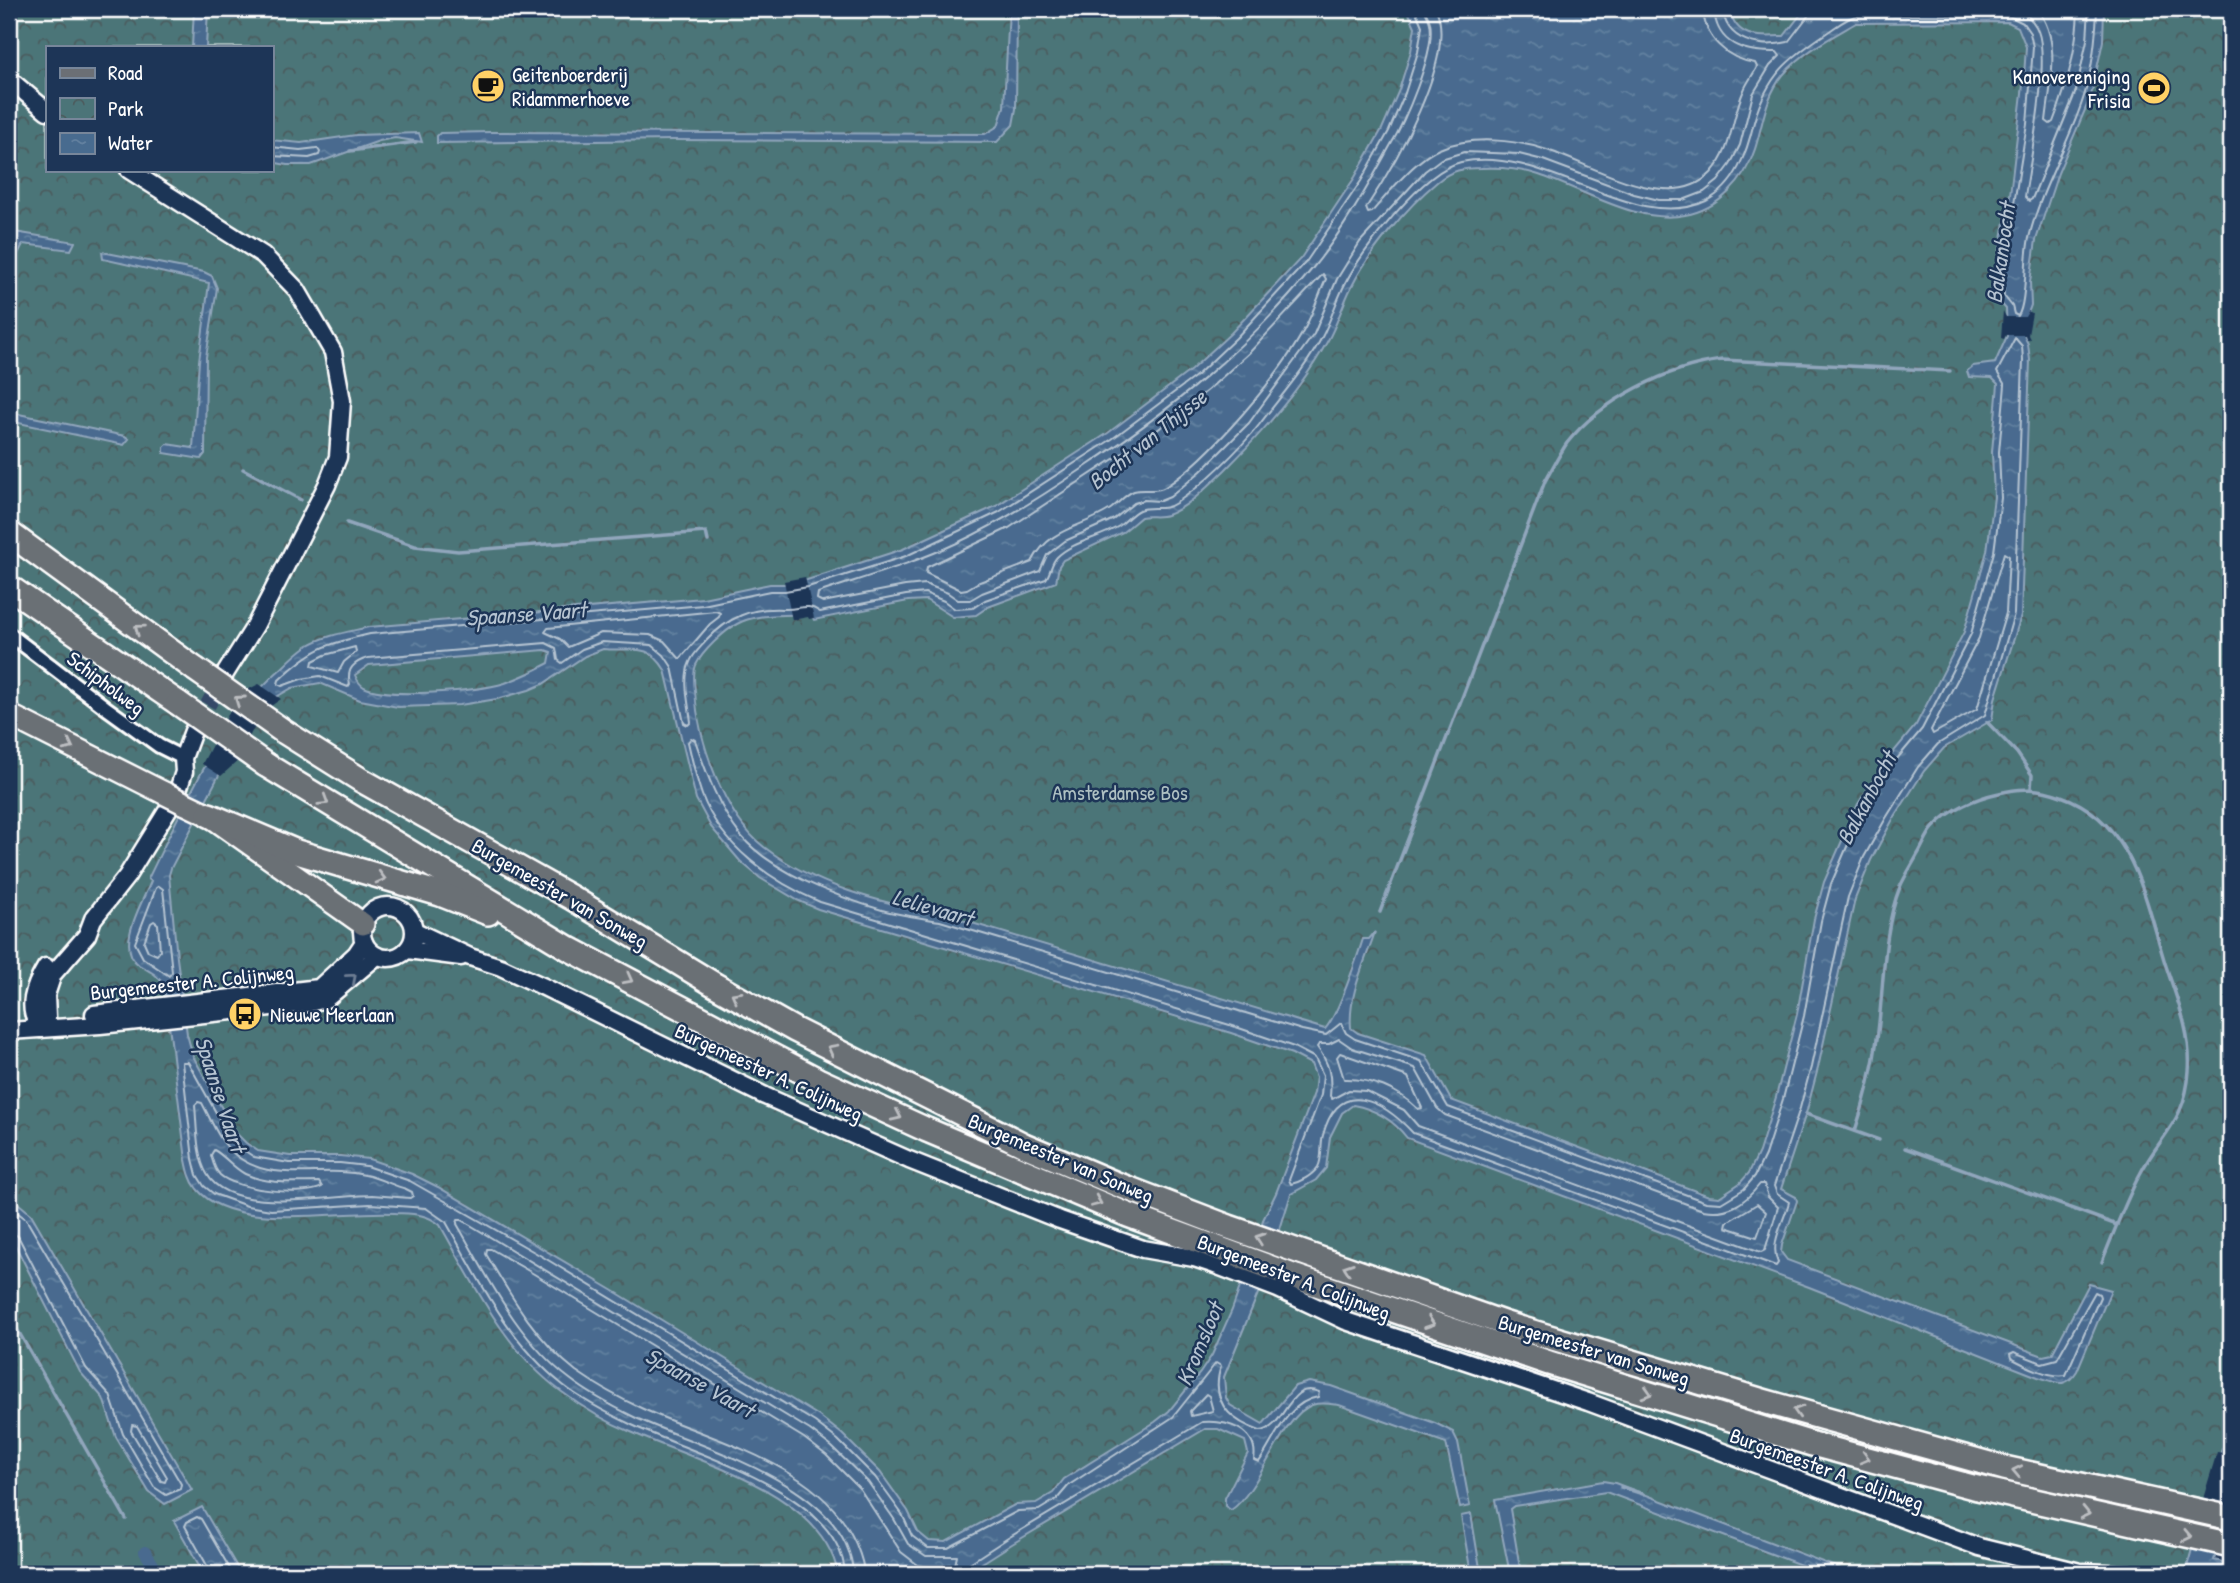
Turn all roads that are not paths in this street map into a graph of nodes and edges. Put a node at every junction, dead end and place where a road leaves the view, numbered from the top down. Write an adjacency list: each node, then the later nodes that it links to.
1 (9, 79): 2 (street)
2 (46, 110)
3 (132, 172): 7 (street)
4 (9, 533): 25 (highway, Burgemeester van Sonweg, one-way to 4, bridge)
5 (9, 587): 15 (highway, Burgemeester van Sonweg, one-way to 15, bridge)
6 (9, 634): 10 (street, Schipholweg)
7 (223, 677)
8 (9, 715): 11 (main road, one-way to 11)
9 (193, 731): 10 (street)
10 (183, 758): 11 (street)
11 (171, 796): 12 (main road, bridge); 21 (street)
12 (209, 815): 14 (main road); 15 (highway, one-way to 15)
13 (415, 931): 14 (street); 16 (street); 18 (street, Burgemeester A. Colijnweg)
14 (364, 933): 17 (street); 19 (street, Burgemeester A. Colijnweg)
15 (568, 947): 23 (highway, Burgemeester van Sonweg, one-way to 23)
16 (408, 950): 17 (street); 18 (street, Burgemeester A. Colijnweg)
17 (377, 956): 19 (street, Burgemeester A. Colijnweg, one-way to 17)
18 (470, 957): 23 (street, Burgemeester A. Colijnweg)
19 (199, 1008): 21 (street, Burgemeester A. Colijnweg)
20 (9, 1021): 21 (street)
21 (40, 1022): 22 (street)
22 (9, 1031)
23 (1217, 1258): 24 (highway, Burgemeester van Sonweg)
24 (1287, 1283): 26 (highway, Burgemeester van Sonweg, one-way to 26); 27 (street, Burgemeester A. Colijnweg)
25 (2231, 1518)
26 (2231, 1545)
27 (2086, 1573): 28 (street, Burgemeester A. Colijnweg)
28 (2130, 1574)

